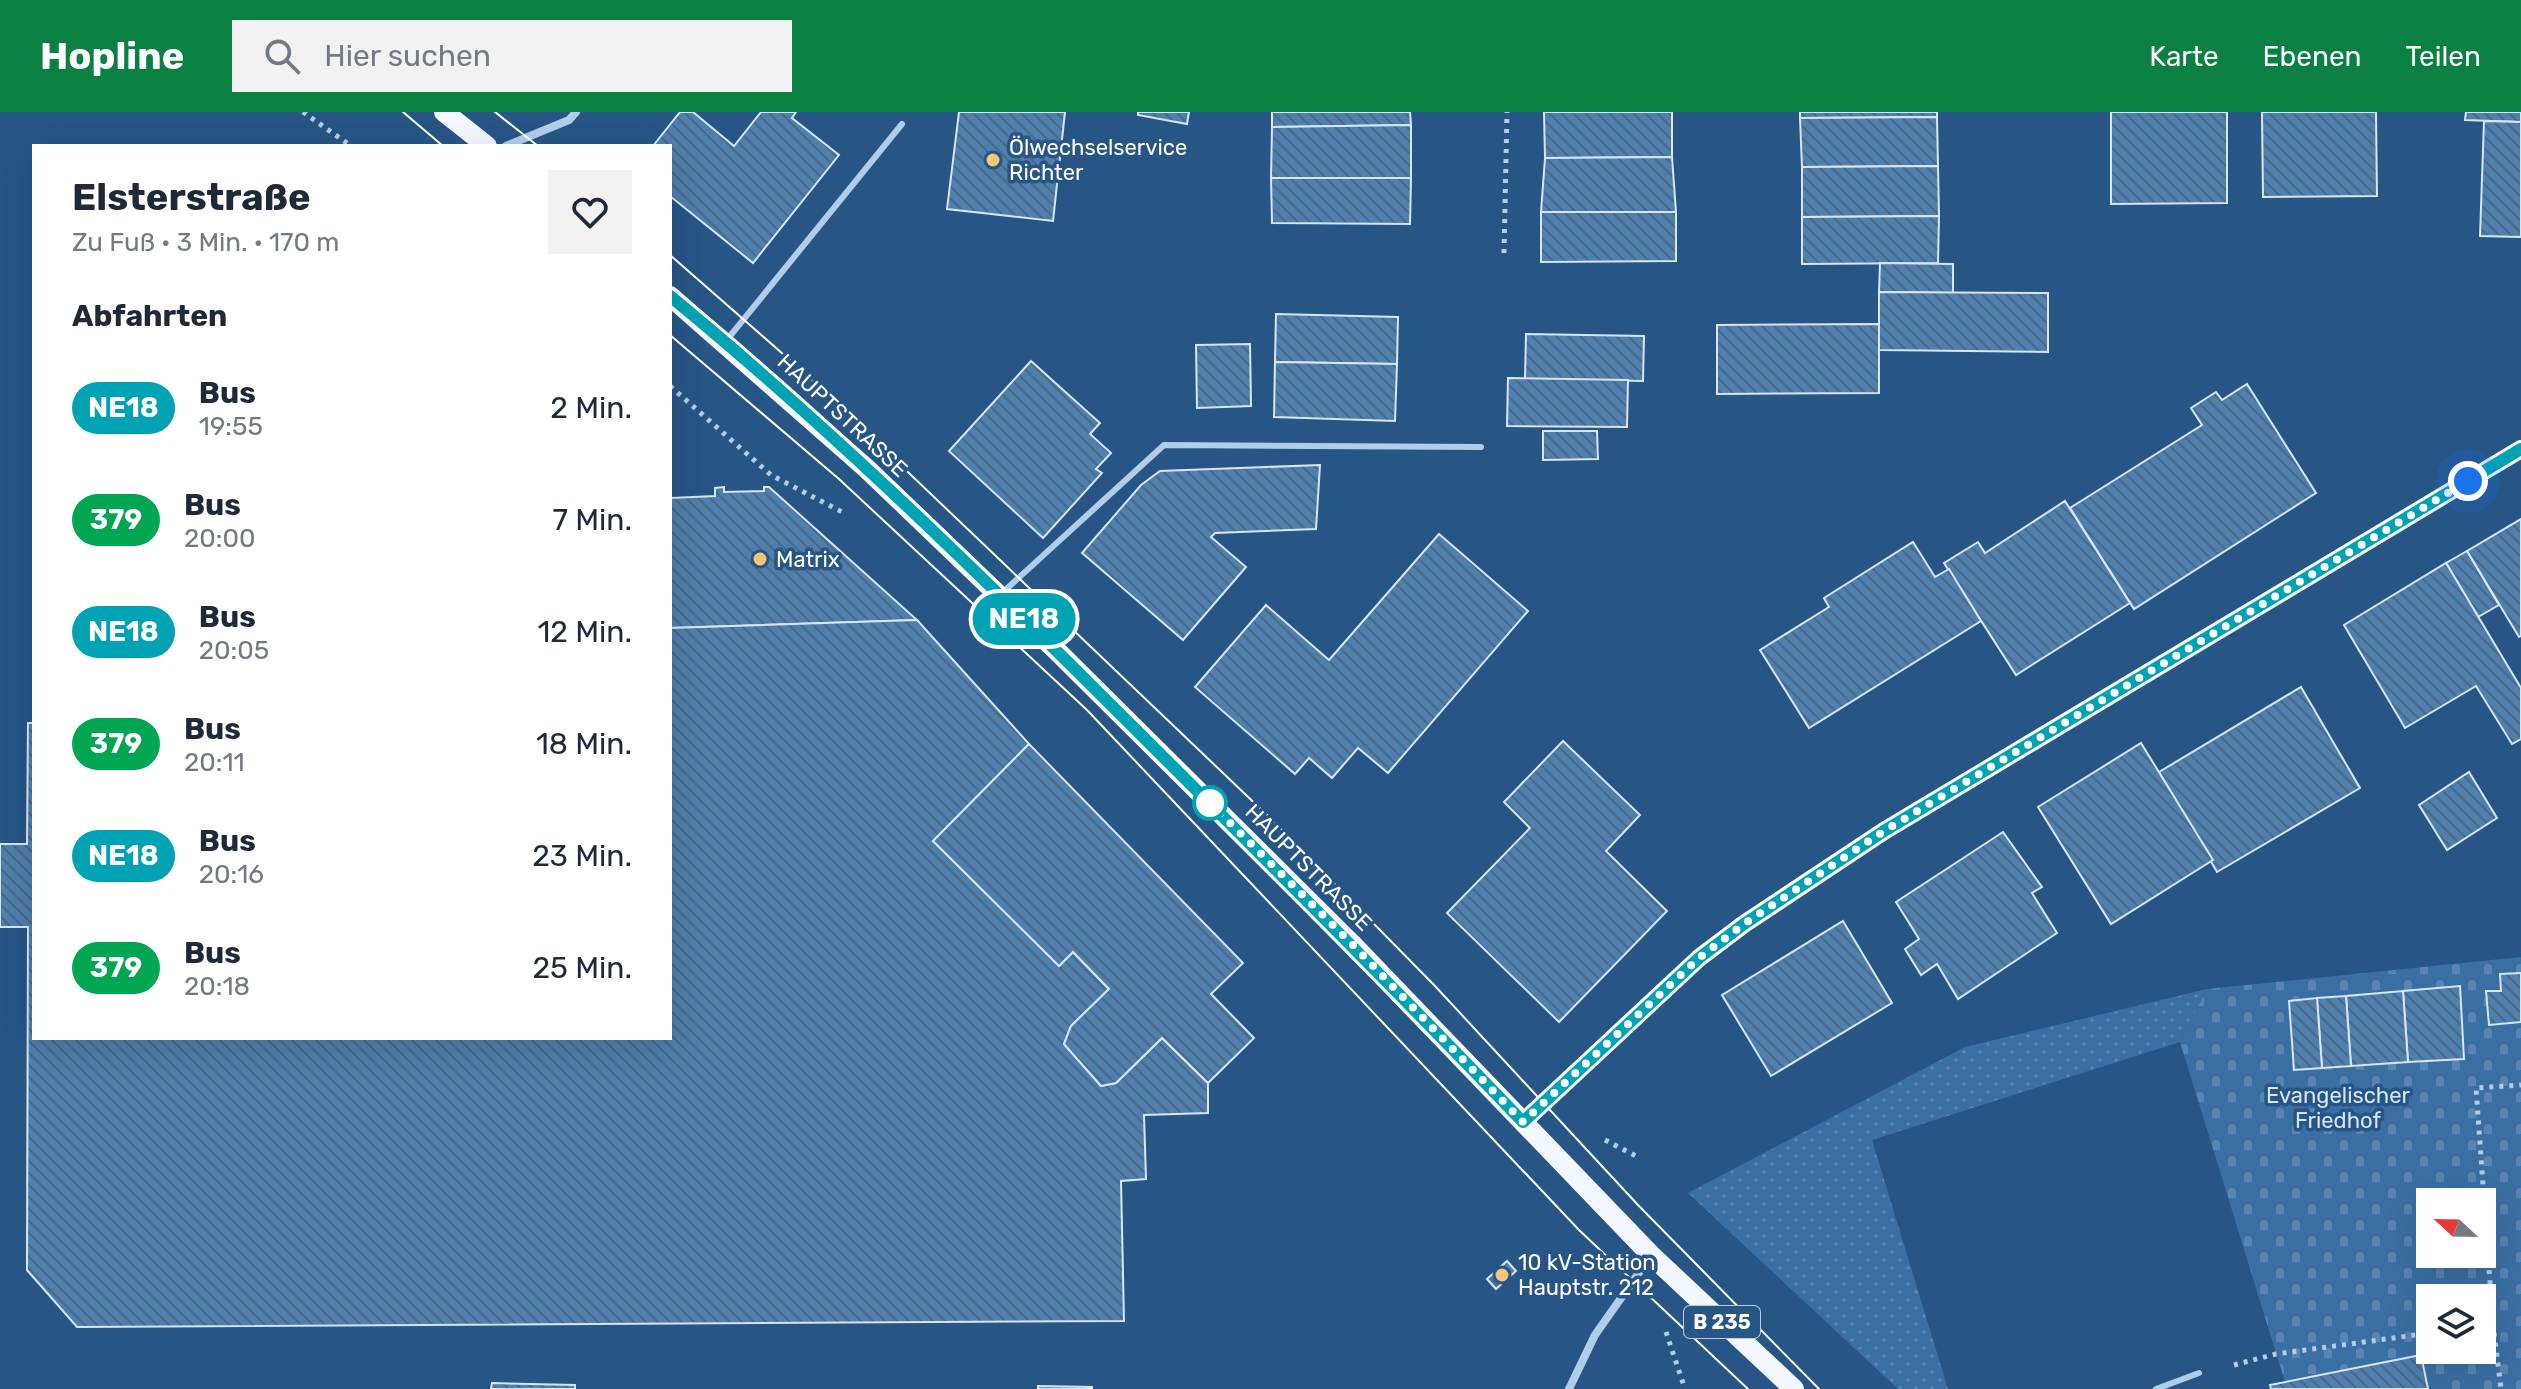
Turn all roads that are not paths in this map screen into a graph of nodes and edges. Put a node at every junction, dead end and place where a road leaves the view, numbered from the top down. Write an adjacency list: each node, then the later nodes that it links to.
1 (444, 112): 4 (main road)
2 (576, 112): 5 (street)
3 (902, 124): 7 (lane)
4 (484, 144)
5 (511, 144)
6 (672, 298): 7 (main road, HAUPTSTRASSE / B 235)
7 (726, 342): 10 (main road, HAUPTSTRASSE / B 235)
8 (1481, 447): 10 (lane)
9 (2521, 449): 11 (street)
10 (999, 596): 11 (main road, HAUPTSTRASSE / B 235)
11 (1523, 1122): 12 (main road, HAUPTSTRASSE / B 235)
12 (1651, 1255): 14 (street); 15 (main road, HAUPTSTRASSE / B 235)
13 (2199, 1373): 16 (lane)
14 (1569, 1389)
15 (1794, 1389)
16 (2156, 1389)

